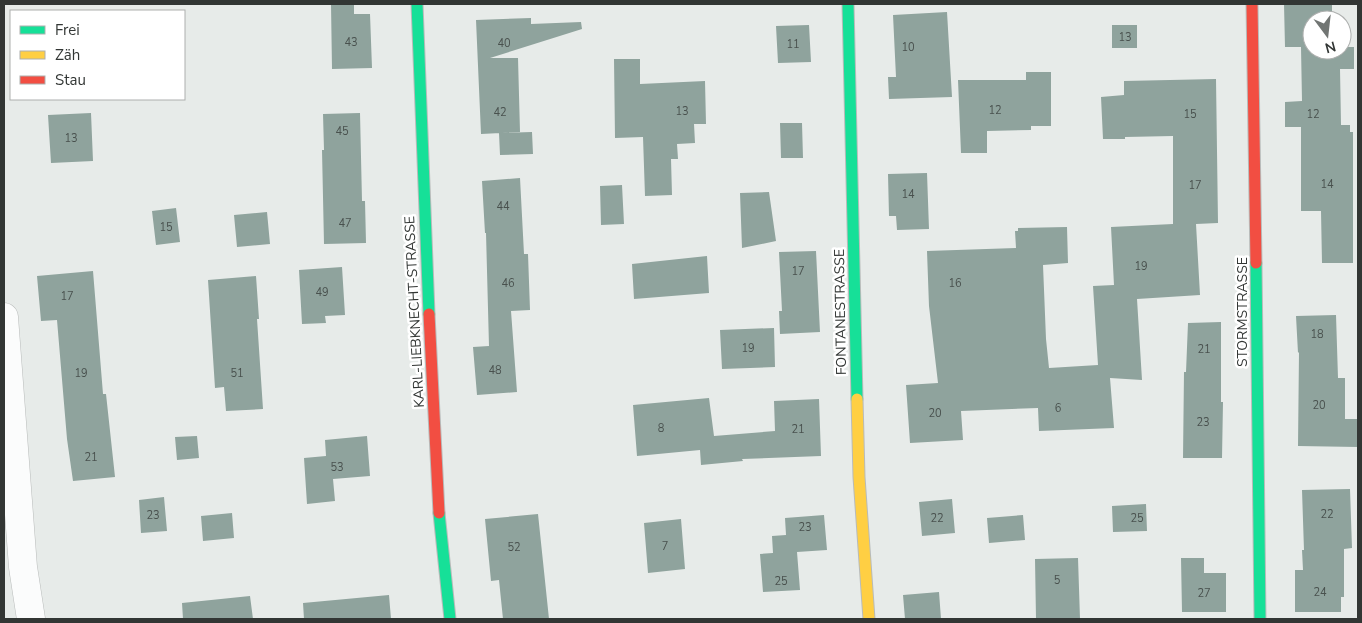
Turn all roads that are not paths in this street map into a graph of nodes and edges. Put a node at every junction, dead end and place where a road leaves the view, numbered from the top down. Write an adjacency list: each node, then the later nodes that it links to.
1 (417, 4): 6 (street, KARL-LIEBKNECHT-STRASSE)
2 (848, 4): 7 (street, FONTANESTRASSE)
3 (1252, 4): 8 (street, STORMSTRASSE)
4 (4, 317): 5 (street)
5 (31, 619)
6 (450, 619)
7 (869, 619)
8 (1260, 619)

